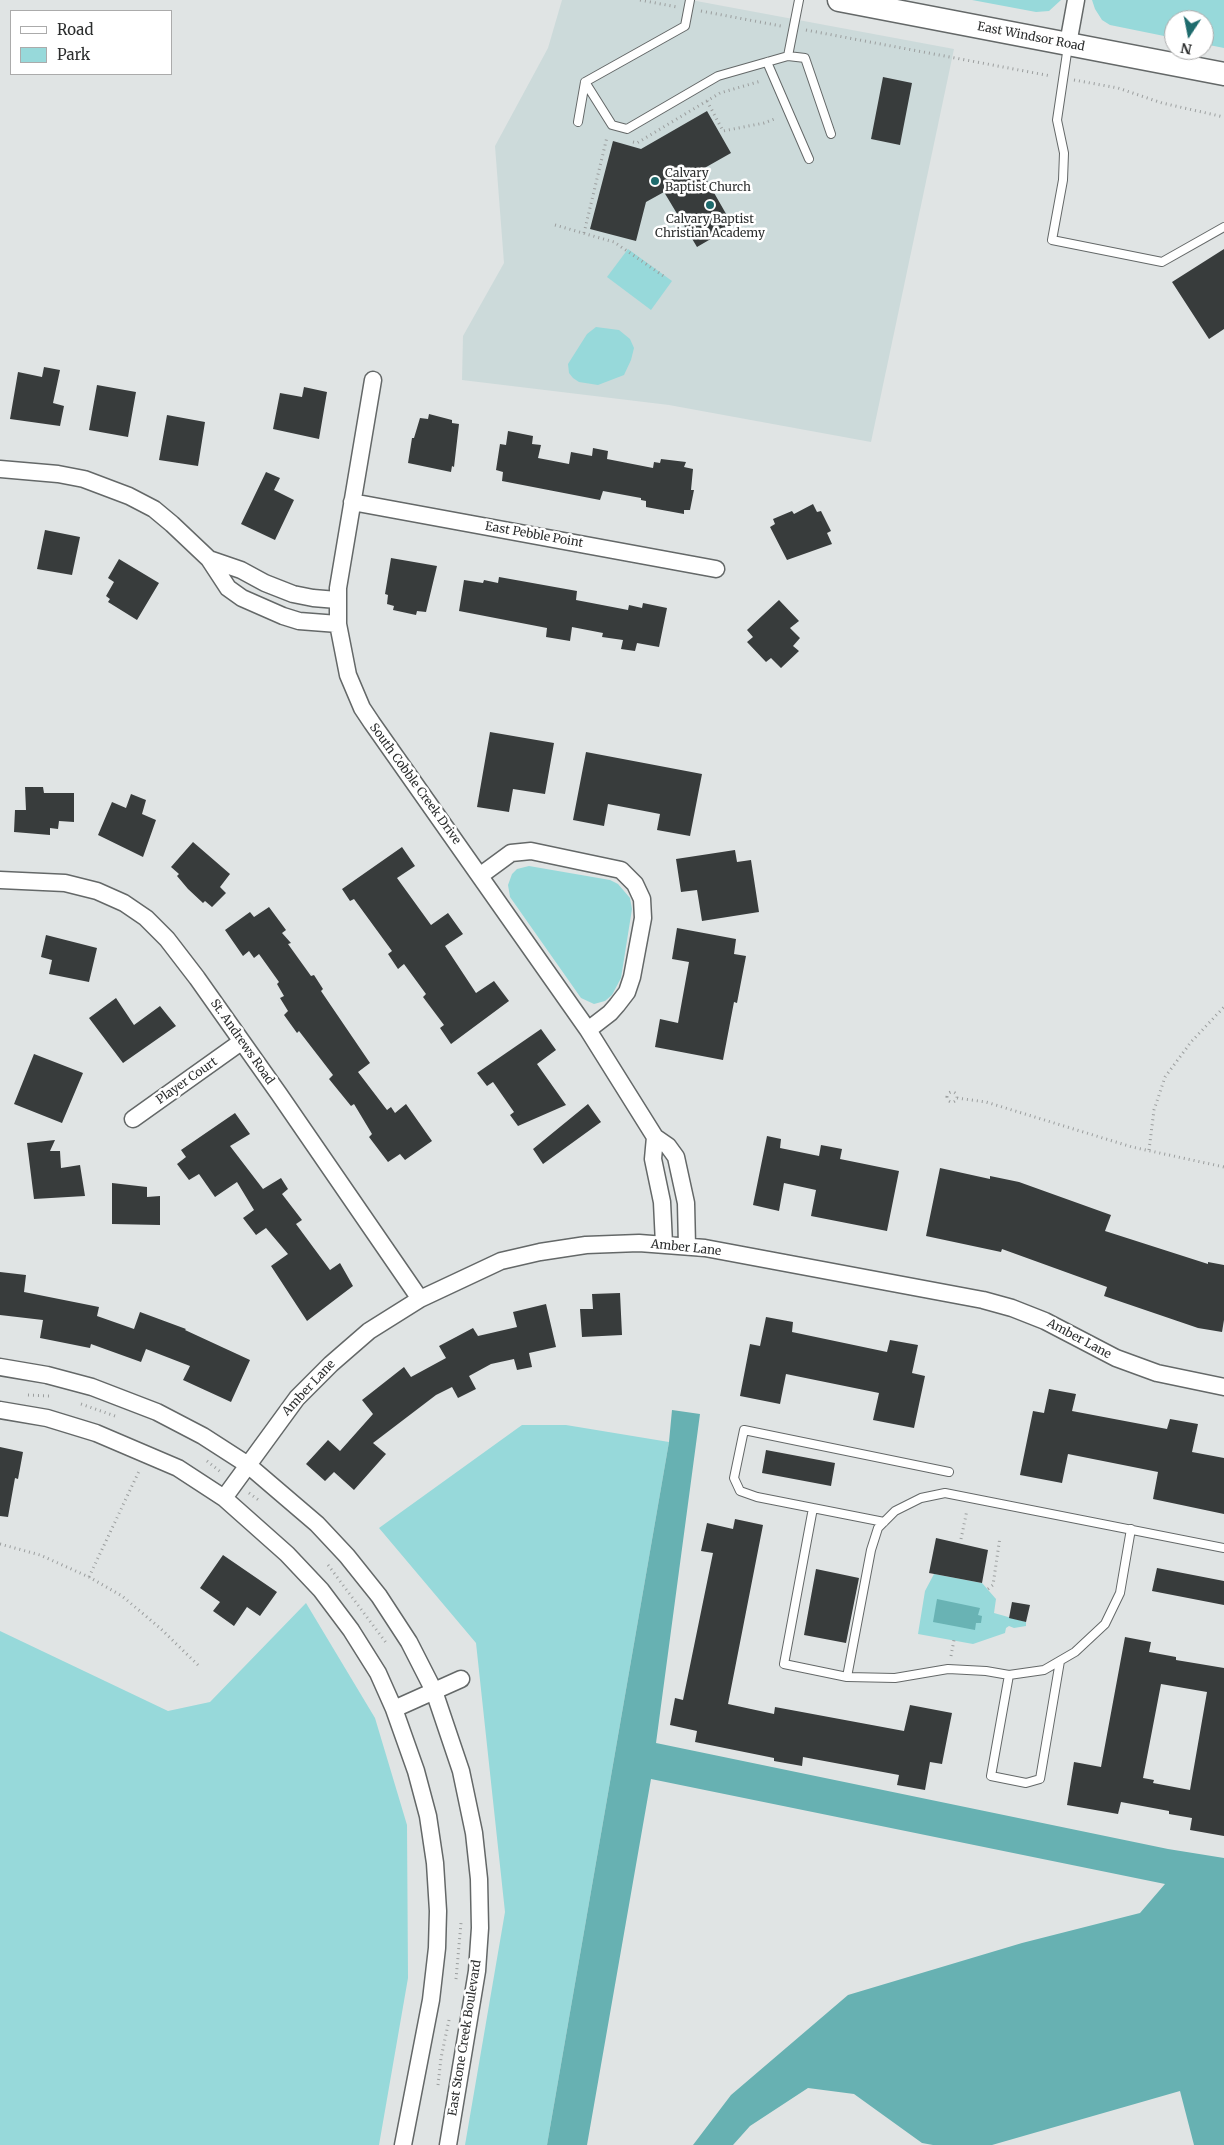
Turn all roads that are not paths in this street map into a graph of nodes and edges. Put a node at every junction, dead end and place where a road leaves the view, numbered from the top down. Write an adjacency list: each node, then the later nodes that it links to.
1 (690, 0): 9 (lane)
2 (798, 0): 6 (lane)
3 (839, 0): 5 (main road, East Windsor Road)
4 (1076, 0): 5 (street)
5 (1068, 44): 8 (main road, East Windsor Road); 13 (lane)
6 (788, 56): 7 (lane); 11 (lane)
7 (768, 62): 9 (lane); 12 (lane)
8 (1224, 74)
9 (585, 82): 10 (lane)
10 (578, 122)
11 (831, 134)
12 (809, 159)
13 (1224, 227)
14 (373, 380): 16 (street, South Cobble Creek Drive)
15 (0, 469): 17 (street)
16 (352, 502): 18 (street, East Pebble Point); 19 (street, South Cobble Creek Drive)
17 (209, 559): 19 (street); 20 (street)
18 (716, 568)
19 (337, 600): 20 (street, South Cobble Creek Drive)
20 (338, 624): 21 (street, South Cobble Creek Drive)
21 (480, 875): 23 (street, South Cobble Creek Drive); 23 (street)
22 (0, 880): 24 (street, St. Andrews Road)
23 (588, 1030): 26 (street, South Cobble Creek Drive)
24 (242, 1042): 25 (street, Player Court); 29 (street, St. Andrews Road)
25 (133, 1119)
26 (656, 1137): 27 (street); 28 (street, South Cobble Creek Drive)
27 (664, 1244): 28 (street, Amber Lane); 29 (street, Amber Lane)
28 (687, 1246): 31 (street, Amber Lane)
29 (420, 1299): 33 (street, Amber Lane)
30 (0, 1367): 33 (street, East Stone Creek Boulevard)
31 (1224, 1387)
32 (0, 1410): 35 (street)
33 (248, 1465): 35 (street, Amber Lane); 44 (street, East Stone Creek Boulevard)
34 (949, 1472): 36 (lane)
35 (224, 1498): 45 (street)
36 (813, 1508): 37 (lane); 42 (lane)
37 (884, 1522): 38 (lane); 42 (lane)
38 (1131, 1530): 39 (lane); 40 (lane)
39 (1224, 1548)
40 (1060, 1661): 41 (lane); 41 (lane)
41 (1010, 1674): 42 (lane)
42 (847, 1676)
43 (461, 1680): 44 (street)
44 (434, 1691): 45 (street); 47 (street, East Stone Creek Boulevard)
45 (394, 1709): 46 (street)
46 (403, 2145)
47 (448, 2145)

